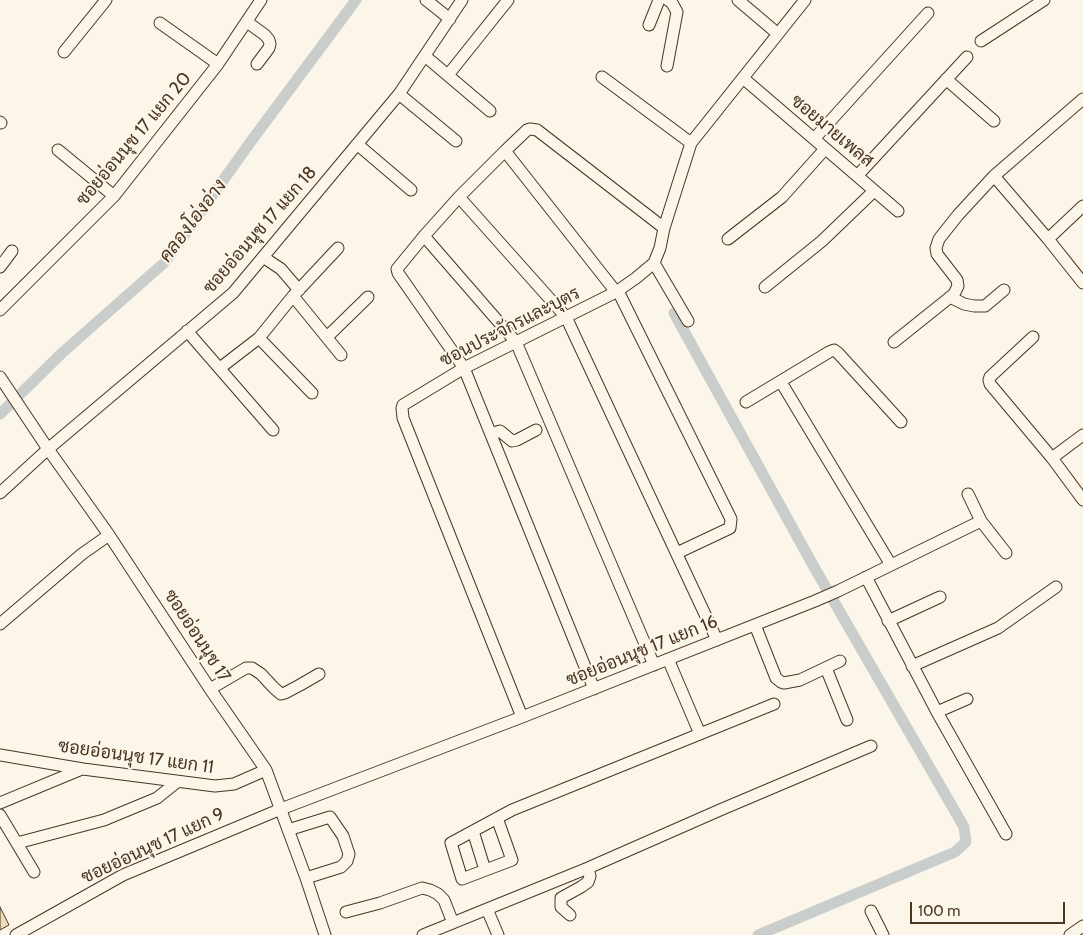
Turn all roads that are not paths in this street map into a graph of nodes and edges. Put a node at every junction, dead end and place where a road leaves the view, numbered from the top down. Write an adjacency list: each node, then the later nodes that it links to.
1 (106, 0): 18 (street)
2 (261, 0): 13 (street, ซอยอ่อนนุช 17 แยก 20)
3 (426, 0): 12 (street)
4 (462, 0): 12 (street, ซอยอ่อนนุช 17 แยก 18)
5 (508, 0): 24 (street)
6 (659, 0): 15 (street)
7 (668, 0): 23 (street)
8 (738, 0): 16 (street)
9 (805, 0): 16 (street)
10 (1044, 0): 17 (street)
11 (928, 13): 32 (street)
12 (450, 19): 19 (street, ซอยอ่อนนุช 17 แยก 18)
13 (247, 22): 21 (street, ซอยอ่อนนุช 17 แยก 20); 22 (street)
14 (160, 23): 21 (street)
15 (649, 24)
16 (778, 34): 26 (street)
17 (981, 41)
18 (64, 52)
19 (425, 56): 24 (street); 28 (street, ซอยอ่อนนุช 17 แยก 18)
20 (967, 57): 27 (street)
21 (218, 64): 43 (street, ซอยอ่อนนุช 17 แยก 20)
22 (258, 64)
23 (668, 66)
24 (448, 75): 30 (street)
25 (602, 77): 34 (street)
26 (743, 78): 32 (street, ซอยมายเพลส); 34 (street)
27 (946, 79): 31 (street); 39 (street)
28 (399, 94): 33 (street); 35 (street, ซอยอ่อนนุช 17 แยก 18)
29 (1083, 99): 40 (street)
30 (490, 111)
31 (994, 121)
32 (814, 139): 36 (street, ซอยมายเพลส)
33 (456, 141)
34 (691, 143): 47 (street)
35 (358, 144): 41 (street); 53 (street, ซอยอ่อนนุช 17 แยก 18)
36 (825, 149): 39 (street, ซอยมายเพลส); 50 (street)
37 (58, 150): 43 (street)
38 (505, 151): 44 (street); 47 (street); 59 (street)
39 (857, 176): 42 (street, ซอยมายเพลส)
40 (994, 176): 49 (street); 62 (street)
41 (411, 190)
42 (874, 191): 46 (street, ซอยมายเพลส); 57 (street)
43 (114, 196): 63 (street, ซอยอ่อนนุช 17 แยก 20)
44 (459, 197): 48 (street); 64 (street)
45 (1083, 206): 49 (street)
46 (898, 211)
47 (664, 228): 54 (street)
48 (424, 236): 70 (street); 74 (street)
49 (1048, 238): 56 (street)
50 (728, 239)
51 (338, 248): 60 (street)
52 (12, 251): 55 (street)
53 (263, 257): 60 (street); 66 (street, ซอยอ่อนนุช 17 แยก 18)
54 (654, 262): 59 (street, ซอนประจักรและบุตร); 65 (street)
55 (0, 267)
56 (1083, 283)
57 (765, 287)
58 (1004, 290): 62 (street)
59 (617, 291): 64 (street, ซอนประจักรและบุตร); 91 (street)
60 (296, 293): 68 (street); 69 (street)
61 (368, 297): 69 (street)
62 (950, 297): 71 (street)
63 (0, 310)
64 (566, 317): 70 (street, ซอนประจักรและบุตร); 91 (street)
65 (688, 321)
66 (187, 331): 73 (street); 84 (street, ซอยอ่อนนุช 17 แยก 18)
67 (1033, 337): 85 (street)
68 (259, 338): 73 (street); 77 (street)
69 (327, 338): 72 (street)
70 (516, 342): 74 (street, ซอนประจักรและบุตร); 103 (street)
71 (894, 342)
72 (341, 355)
73 (220, 368): 80 (street)
74 (464, 368): 82 (street); 112 (street, ซอนประจักรและบุตร)
75 (0, 377): 84 (street, ซอยอ่อนนุช 17)
76 (780, 382): 78 (street); 79 (street); 93 (street)
77 (312, 393)
78 (746, 402)
79 (901, 422)
80 (273, 430)
81 (536, 430): 82 (street)
82 (490, 434): 108 (street)
83 (1083, 435): 85 (street)
84 (48, 449): 86 (street, ซอยอ่อนนุช 17 แยก 18); 90 (street, ซอยอ่อนนุช 17)
85 (1052, 458): 88 (street)
86 (0, 493)
87 (968, 494): 89 (street)
88 (1083, 500)
89 (981, 521): 92 (street); 93 (street, ซอยอ่อนนุช 17 แยก 16)
90 (109, 535): 98 (street); 107 (street, ซอยอ่อนนุช 17)
91 (677, 553): 100 (street)
92 (1006, 553)
93 (891, 565): 94 (street, ซอยอ่อนนุช 17 แยก 16)
94 (866, 577): 97 (street); 99 (street, ซอยอ่อนนุช 17 แยก 16)
95 (1056, 587): 104 (street)
96 (940, 597): 97 (street)
97 (888, 621): 104 (street)
98 (0, 624)
99 (755, 625): 100 (street, ซอยอ่อนนุช 17 แยก 16); 105 (street)
100 (717, 640): 101 (street, ซอยอ่อนนุช 17 แยก 16)
101 (668, 659): 103 (street, ซอยอ่อนนุช 17 แยก 16); 114 (street)
102 (840, 661): 105 (street)
103 (654, 665): 108 (street, ซอยอ่อนนุช 17 แยก 16)
104 (912, 666): 111 (street)
105 (826, 668): 113 (street)
106 (319, 674): 107 (street)
107 (210, 689): 118 (street, ซอยอ่อนนุช 17)
108 (594, 689): 112 (street, ซอยอ่อนนุช 17 แยก 16)
109 (967, 699): 111 (street)
110 (774, 704): 114 (street)
111 (937, 712): 126 (street)
112 (522, 717): 121 (street, ซอยอ่อนนุช 17 แยก 16)
113 (847, 720)
114 (700, 734): 123 (street)
115 (871, 746): 128 (street)
116 (0, 755): 117 (street, ซอยอ่อนนุช 17 แยก 11)
117 (83, 769): 119 (street, ซอยอ่อนนุช 17 แยก 11); 120 (street)
118 (266, 770): 119 (street, ซอยอ่อนนุช 17 แยก 11); 121 (street, ซอยอ่อนนุช 17)
119 (177, 782): 127 (street)
120 (0, 803)
121 (281, 809): 124 (street, ซอยอ่อนนุช 17); 138 (street, ซอยอ่อนนุช 17 แยก 9)
122 (0, 815): 127 (street)
123 (497, 818): 125 (street); 129 (street)
124 (288, 830): 131 (street, ซอยอ่อนนุช 17); 131 (street)
125 (473, 831): 129 (street); 129 (street)
126 (1006, 834)
127 (17, 843): 130 (street)
128 (588, 868): 132 (street); 135 (street)
129 (485, 870)
130 (34, 872)
131 (306, 878): 139 (street, ซอยอ่อนนุช 17)
132 (487, 909): 136 (street); 141 (street)
133 (871, 911): 142 (street)
134 (346, 912): 136 (street)
135 (570, 915)
136 (453, 923): 140 (street)
137 (1083, 926): 143 (street)
138 (16, 935)
139 (326, 935)
140 (423, 935)
141 (498, 935)
142 (883, 935)
143 (1070, 935)

